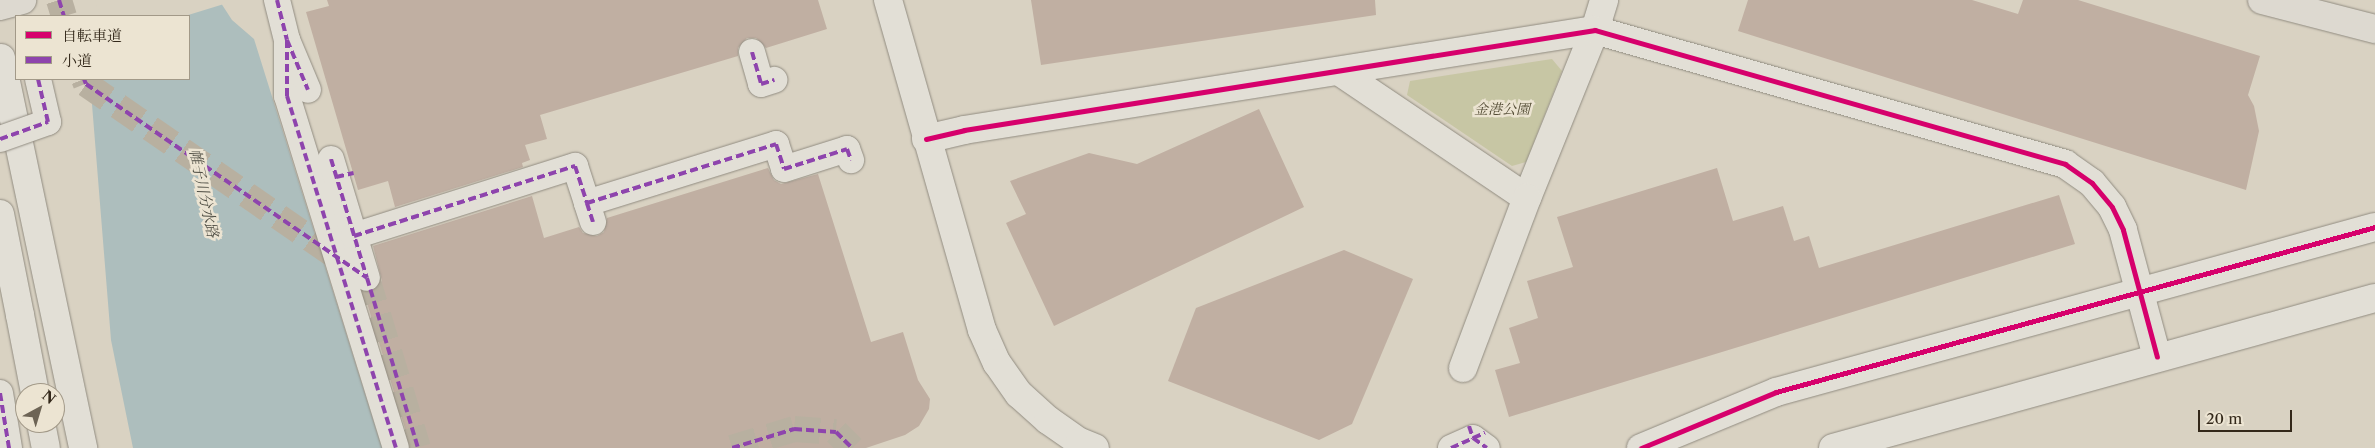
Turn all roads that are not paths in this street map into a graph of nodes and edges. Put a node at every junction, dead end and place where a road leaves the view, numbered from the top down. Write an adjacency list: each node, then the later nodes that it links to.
1 (22, 0): 8 (highway)
2 (277, 0): 12 (street)
3 (888, 0): 20 (street)
4 (1604, 0): 10 (street)
5 (2252, 0): 11 (street)
6 (2262, 0): 11 (highway)
7 (2330, 0): 9 (highway)
8 (0, 6)
9 (2375, 10)
10 (1595, 30): 15 (street); 23 (street); 28 (street)
11 (2375, 31)
12 (287, 40): 18 (street); 38 (street)
13 (752, 52): 17 (street)
14 (1, 58): 37 (street)
15 (1340, 72): 20 (street); 23 (street)
16 (38, 80): 19 (street, bridge)
17 (774, 80)
18 (308, 90)
19 (0, 139)
20 (926, 139): 39 (street)
21 (850, 160): 26 (street)
22 (340, 169): 26 (street)
23 (1527, 198): 31 (street)
24 (0, 214): 32 (street)
25 (2375, 227): 28 (street)
26 (354, 236): 27 (street)
27 (367, 278)
28 (2139, 290): 30 (street); 40 (street)
29 (2375, 298): 30 (street)
30 (2157, 357): 41 (street)
31 (1463, 368)
32 (33, 383)
33 (0, 393): 35 (street)
34 (43, 433): 36 (street)
35 (9, 448)
36 (46, 448)
37 (83, 448)
38 (396, 448)
39 (1095, 448)
40 (1641, 448)
41 (1833, 448)

